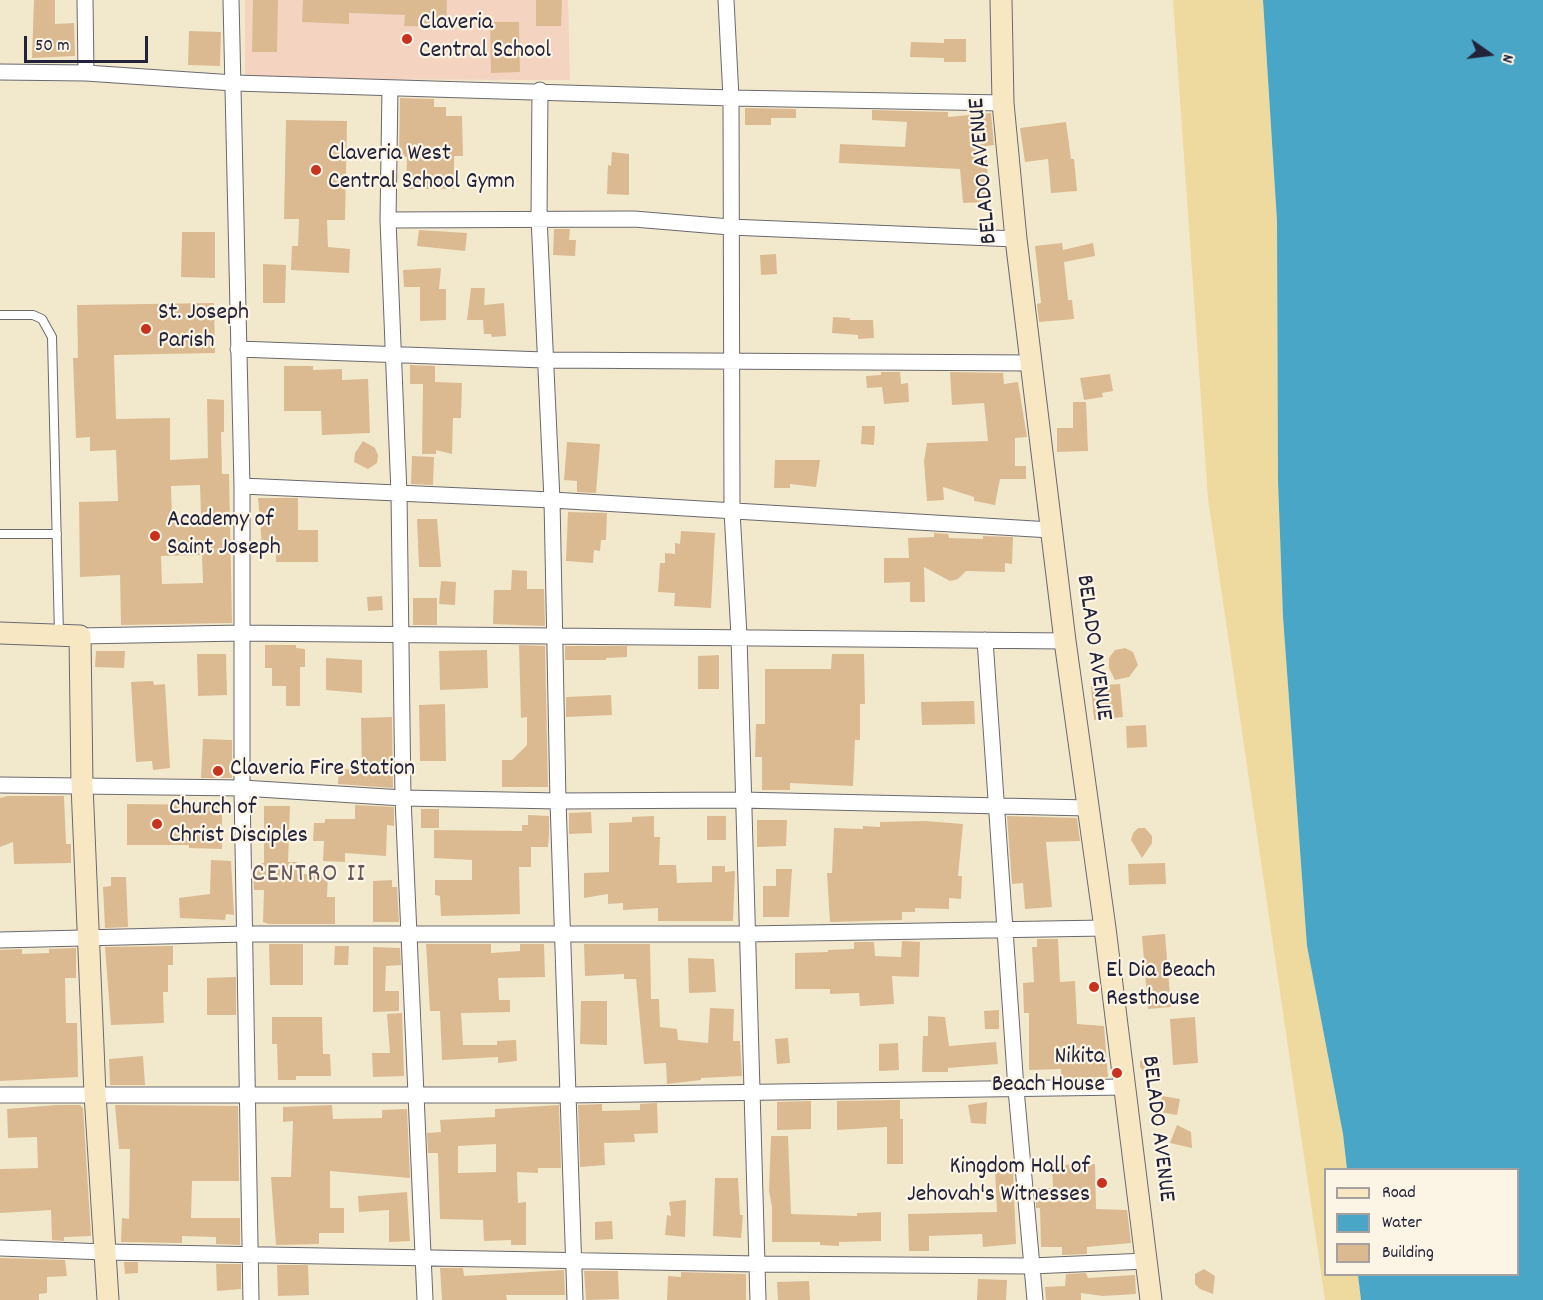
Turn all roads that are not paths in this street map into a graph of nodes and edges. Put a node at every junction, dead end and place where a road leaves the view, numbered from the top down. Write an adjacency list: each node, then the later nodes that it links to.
1 (85, 0): 6 (street)
2 (231, 0): 7 (street)
3 (726, 0): 10 (street)
4 (1001, 0): 11 (street, BELADO AVENUE)
5 (0, 72): 6 (street)
6 (86, 73): 7 (street)
7 (234, 82): 8 (street); 17 (street)
8 (390, 88): 9 (street); 13 (street)
9 (540, 90): 10 (street); 12 (street)
10 (731, 98): 11 (street); 14 (street)
11 (1003, 103): 15 (street, BELADO AVENUE)
12 (539, 218): 13 (street); 14 (street); 19 (street)
13 (388, 220): 18 (street)
14 (730, 227): 15 (street); 20 (street)
15 (1016, 240): 21 (street, BELADO AVENUE)
16 (0, 315): 28 (lane)
17 (238, 349): 18 (street); 22 (street)
18 (395, 355): 19 (street); 23 (street)
19 (544, 360): 20 (street); 24 (street)
20 (731, 363): 21 (street); 25 (street)
21 (1031, 363): 26 (street, BELADO AVENUE)
22 (242, 486): 23 (street); 30 (street)
23 (399, 494): 24 (street); 32 (street)
24 (552, 500): 25 (street); 34 (street)
25 (732, 511): 26 (street); 35 (street)
26 (1051, 530): 37 (street, BELADO AVENUE)
27 (0, 534): 28 (lane)
28 (57, 534): 31 (lane)
29 (0, 633): 31 (street)
30 (242, 633): 32 (street); 33 (street); 40 (street)
31 (59, 635): 33 (street)
32 (401, 635): 34 (street); 41 (street)
33 (80, 636): 39 (street)
34 (554, 636): 35 (street); 43 (street)
35 (739, 636): 36 (street); 42 (street)
36 (985, 640): 37 (street); 44 (street)
37 (1065, 641): 45 (street, BELADO AVENUE)
38 (0, 784): 39 (street)
39 (82, 785): 40 (street); 53 (street)
40 (242, 788): 41 (street); 50 (street)
41 (403, 798): 43 (street); 49 (street)
42 (741, 800): 43 (street); 44 (street); 51 (street)
43 (558, 801): 48 (street)
44 (996, 805): 45 (street); 47 (street)
45 (1088, 808): 46 (street, BELADO AVENUE)
46 (1105, 928): 47 (street); 54 (street, BELADO AVENUE)
47 (1006, 931): 51 (street); 55 (street)
48 (562, 932): 49 (street); 51 (street); 60 (street)
49 (408, 933): 50 (street); 61 (street)
50 (245, 934): 53 (street); 59 (street)
51 (747, 934): 56 (street)
52 (0, 940): 53 (street)
53 (88, 940): 57 (street)
54 (1125, 1087): 55 (street); 67 (street, BELADO AVENUE)
55 (1016, 1089): 56 (street); 69 (street)
56 (751, 1092): 60 (street); 68 (street)
57 (95, 1094): 58 (street); 59 (street); 63 (street)
58 (0, 1095)
59 (248, 1095): 61 (street); 64 (street)
60 (567, 1095): 61 (street); 66 (street)
61 (415, 1096): 65 (street)
62 (0, 1248): 63 (street)
63 (105, 1252): 64 (street); 70 (street)
64 (249, 1254): 65 (street); 71 (street)
65 (423, 1257): 66 (street); 72 (street)
66 (573, 1260): 68 (street); 73 (street)
67 (1147, 1261): 69 (street); 76 (street, BELADO AVENUE)
68 (758, 1264): 69 (street); 74 (street)
69 (1031, 1266): 75 (street)
70 (108, 1300)
71 (251, 1300)
72 (425, 1300)
73 (575, 1300)
74 (758, 1300)
75 (1035, 1300)
76 (1151, 1300)

